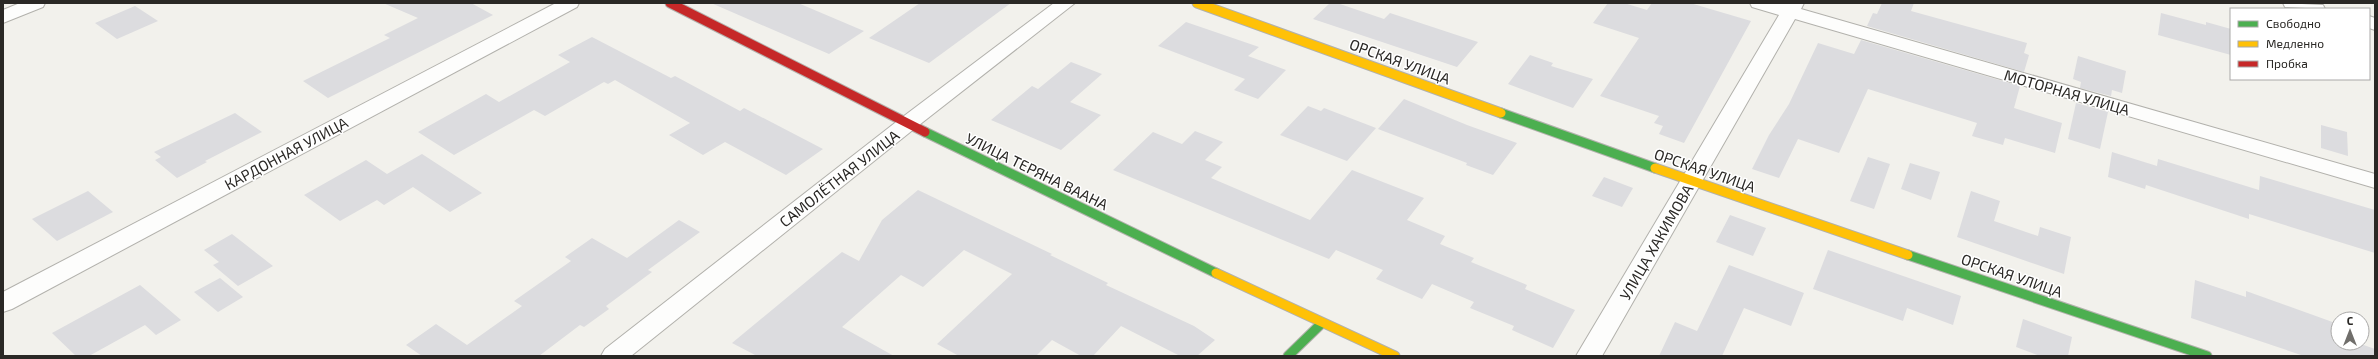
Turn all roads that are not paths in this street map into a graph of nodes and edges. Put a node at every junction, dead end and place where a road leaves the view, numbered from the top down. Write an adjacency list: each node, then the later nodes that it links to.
1 (36, 3): 10 (street)
2 (570, 3): 14 (street, КАРДОННАЯ УЛИЦА)
3 (670, 3): 11 (main road, УЛИЦА ТЕРЯНА ВААНА)
4 (1066, 3): 11 (street, САМОЛЁТНАЯ УЛИЦА)
5 (1197, 3): 12 (main road, ОРСКАЯ УЛИЦА)
6 (1759, 3): 8 (street, МОТОРНАЯ УЛИЦА)
7 (2292, 3): 9 (street)
8 (1793, 7): 12 (street, УЛИЦА ХАКИМОВА); 13 (street, МОТОРНАЯ УЛИЦА)
9 (2312, 8)
10 (3, 17)
11 (907, 124): 15 (main road, УЛИЦА ТЕРЯНА ВААНА); 16 (street, САМОЛЁТНАЯ УЛИЦА)
12 (1691, 181): 19 (street, УЛИЦА ХАКИМОВА); 20 (main road, ОРСКАЯ УЛИЦА)
13 (2375, 181)
14 (3, 303)
15 (1322, 323): 17 (main road); 18 (main road, УЛИЦА ТЕРЯНА ВААНА)
16 (614, 356)
17 (1288, 356)
18 (1395, 356)
19 (1589, 356)
20 (2207, 356)

